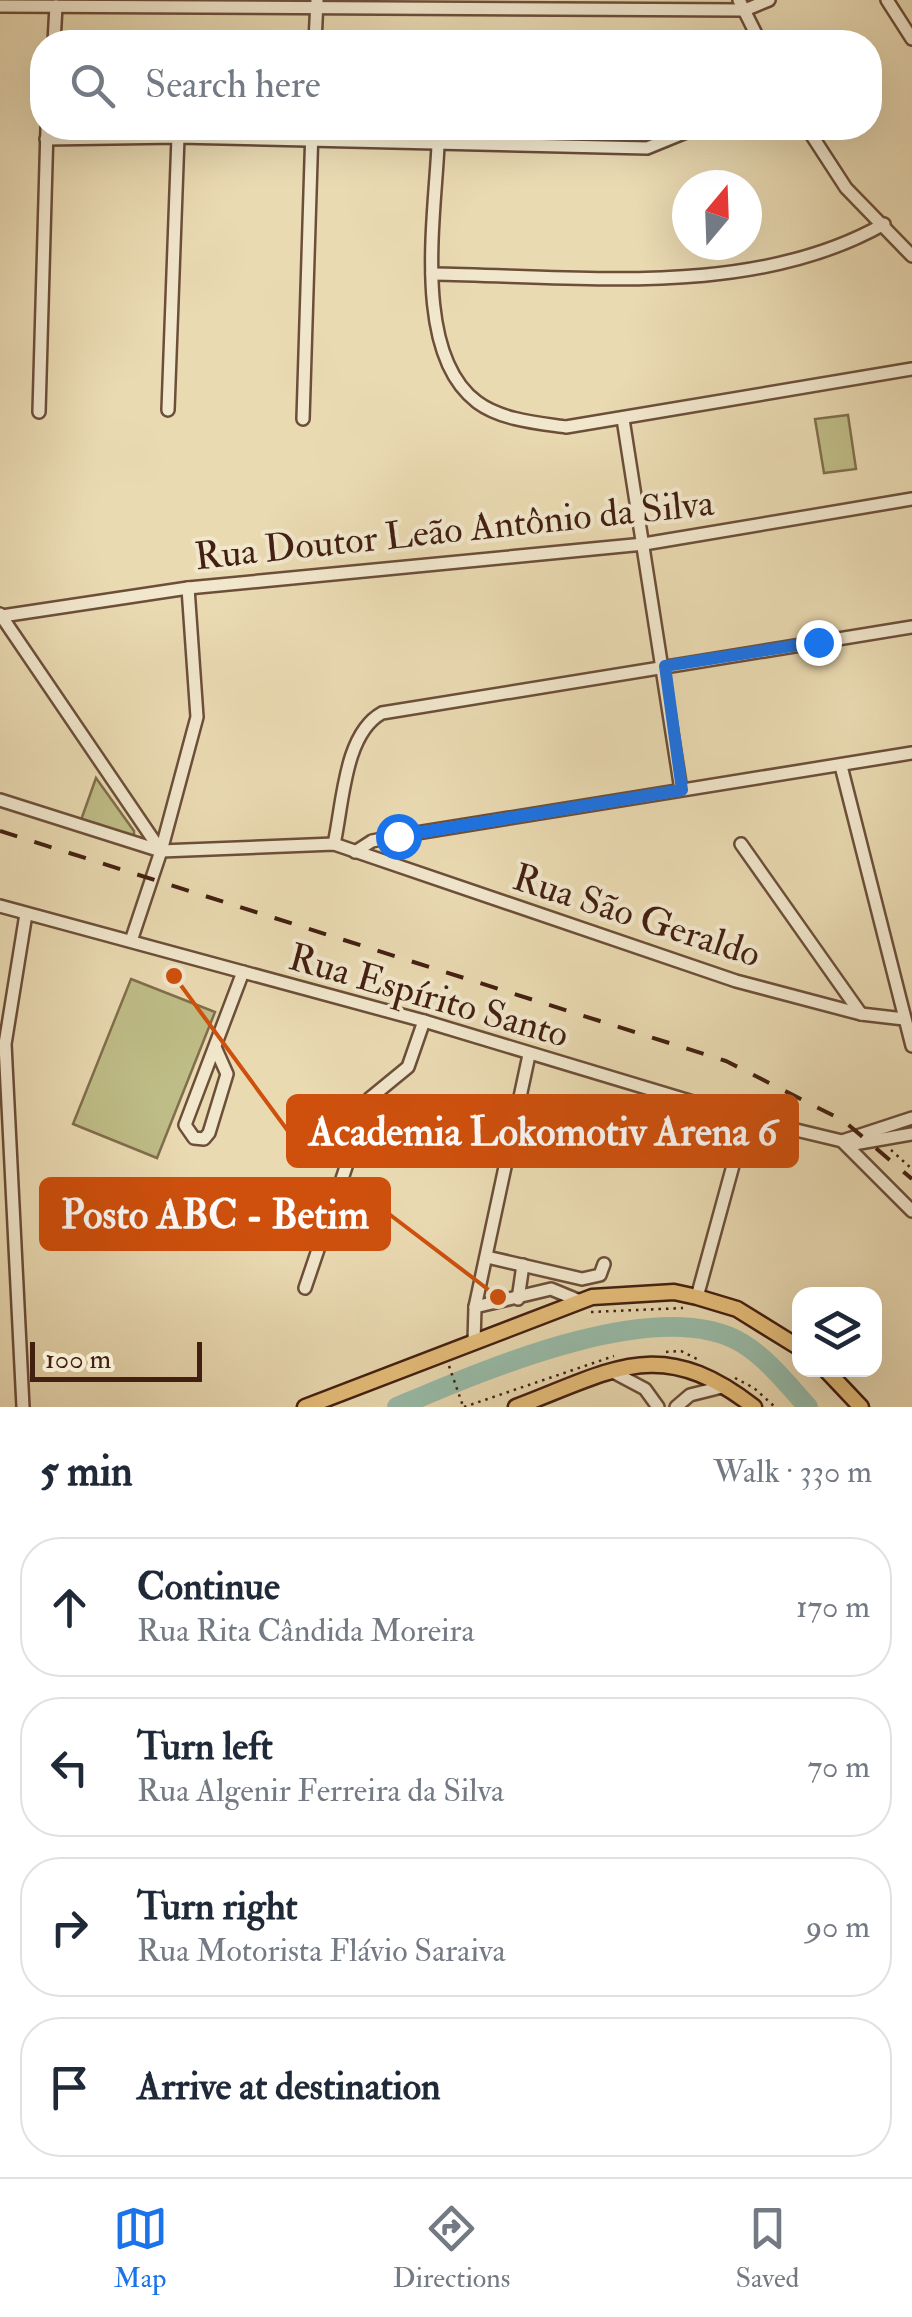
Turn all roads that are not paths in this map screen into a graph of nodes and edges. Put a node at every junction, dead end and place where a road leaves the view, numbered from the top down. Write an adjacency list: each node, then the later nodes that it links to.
1 (769, 0): 4 (street)
2 (887, 0): 10 (street)
3 (316, 5): 4 (street); 6 (street); 8 (street)
4 (742, 5): 9 (street)
5 (0, 6): 6 (street)
6 (56, 6): 7 (street)
7 (55, 30)
8 (315, 30)
9 (754, 30)
10 (912, 39)
11 (47, 140): 23 (street)
12 (178, 140): 22 (street)
13 (312, 140): 24 (street)
14 (381, 140): 17 (street)
15 (667, 140): 17 (street)
16 (815, 140): 18 (street)
17 (438, 145): 20 (street)
18 (884, 224): 19 (street); 20 (street)
19 (912, 256)
20 (432, 274): 25 (street)
21 (912, 369): 25 (street)
22 (168, 410)
23 (40, 412)
24 (304, 419)
25 (622, 419): 27 (street)
26 (912, 499): 27 (street, Rua Doutor Leão Antônio da Silva)
27 (644, 544): 28 (street, Rua Doutor Leão Antônio da Silva); 31 (street)
28 (188, 588): 29 (street, Rua Doutor Leão Antônio da Silva); 38 (street)
29 (1, 615): 38 (street)
30 (912, 627): 31 (street)
31 (665, 666): 34 (street); 36 (street)
32 (912, 754): 33 (street)
33 (841, 766): 34 (street); 45 (street)
34 (682, 790): 39 (street)
35 (0, 800): 38 (street)
36 (334, 844): 38 (street); 39 (street, Rua São Geraldo)
37 (741, 844): 44 (street)
38 (161, 851): 42 (street)
39 (355, 852): 44 (street, Rua São Geraldo)
40 (0, 906): 41 (street, Rua Espírito Santo)
41 (26, 914): 42 (street, Rua Espírito Santo); 50 (street)
42 (131, 941): 43 (street, Rua Espírito Santo)
43 (243, 972): 46 (street, Rua Espírito Santo); 48 (street)
44 (861, 1014): 45 (street, Rua São Geraldo)
45 (904, 1019): 47 (street)
46 (424, 1022): 49 (street, Rua Espírito Santo); 59 (street)
47 (912, 1046)
48 (214, 1047): 48 (street)
49 (529, 1055): 51 (street, Rua Espírito Santo); 56 (street)
50 (4, 1102): 69 (street)
51 (746, 1118): 54 (street, Rua Espírito Santo); 61 (street)
52 (912, 1118): 54 (street)
53 (912, 1134): 54 (street)
54 (845, 1143): 55 (street)
55 (912, 1211)
56 (487, 1257): 58 (street); 62 (street)
57 (604, 1264): 58 (street)
58 (523, 1265): 60 (street)
59 (305, 1288)
60 (518, 1299): 62 (street); 63 (street)
61 (692, 1302): 63 (main road); 65 (main road)
62 (475, 1307): 64 (street)
63 (579, 1307): 64 (main road)
64 (474, 1342): 70 (main road)
65 (792, 1343)
66 (610, 1371): 68 (main road); 71 (main road); 72 (street)
67 (833, 1377): 75 (main road)
68 (727, 1386): 73 (street); 74 (main road)
69 (23, 1407)
70 (305, 1407)
71 (516, 1407)
72 (658, 1407)
73 (676, 1407)
74 (754, 1407)
75 (861, 1407)

